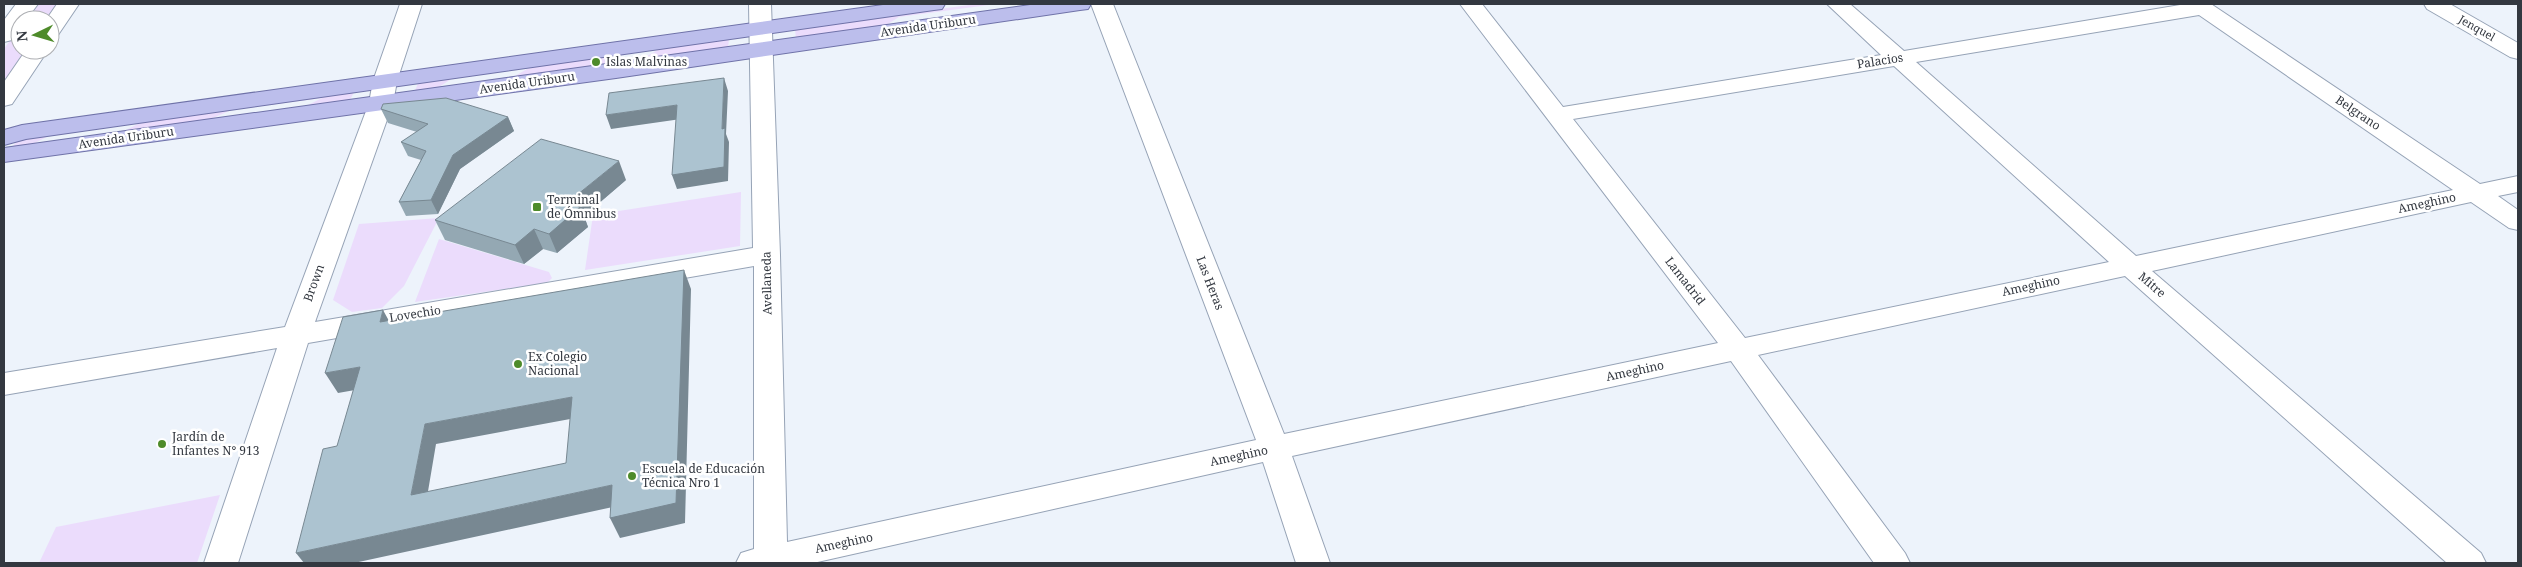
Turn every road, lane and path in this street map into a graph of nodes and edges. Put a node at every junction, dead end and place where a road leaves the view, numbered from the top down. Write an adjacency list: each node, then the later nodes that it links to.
1 (27, 4): 13 (street)
2 (68, 4): 11 (street)
3 (411, 4): 17 (street, Brown)
4 (934, 4): 12 (main road, Avenida Uriburu)
5 (1080, 4): 12 (main road, Avenida Uriburu)
6 (1102, 4): 30 (street, Las Heras)
7 (1471, 4): 19 (street, Lamadrid)
8 (1838, 4): 15 (street, Mitre)
9 (2435, 4): 14 (street, Jenquel)
10 (2200, 6): 15 (street, Palacios); 23 (street, Belgrano)
11 (60, 16)
12 (761, 27): 17 (main road, Avenida Uriburu); 25 (street, Avellaneda)
13 (4, 35)
14 (2518, 52)
15 (1899, 58): 19 (street, Palacios); 26 (street, Mitre)
16 (29, 60): 18 (street)
17 (383, 92): 20 (main road, Avenida Uriburu); 21 (main road, Avenida Uriburu); 27 (street, Brown)
18 (4, 99)
19 (1557, 115): 28 (street, Lamadrid)
20 (4, 138)
21 (4, 155)
22 (2518, 184): 23 (street, Ameghino)
23 (2476, 193): 24 (street, Belgrano); 26 (street, Ameghino)
24 (2518, 222)
25 (767, 255): 27 (street, Lovechio); 31 (street, Avellaneda)
26 (2129, 266): 28 (street, Ameghino); 35 (street, Mitre)
27 (296, 334): 29 (street, Lovechio); 32 (street, Brown)
28 (1738, 349): 30 (street, Ameghino); 34 (street, Lamadrid)
29 (4, 384)
30 (1274, 448): 31 (street, Ameghino); 33 (street, Las Heras)
31 (765, 562)
32 (221, 563)
33 (1313, 563)
34 (1893, 563)
35 (2469, 563)

